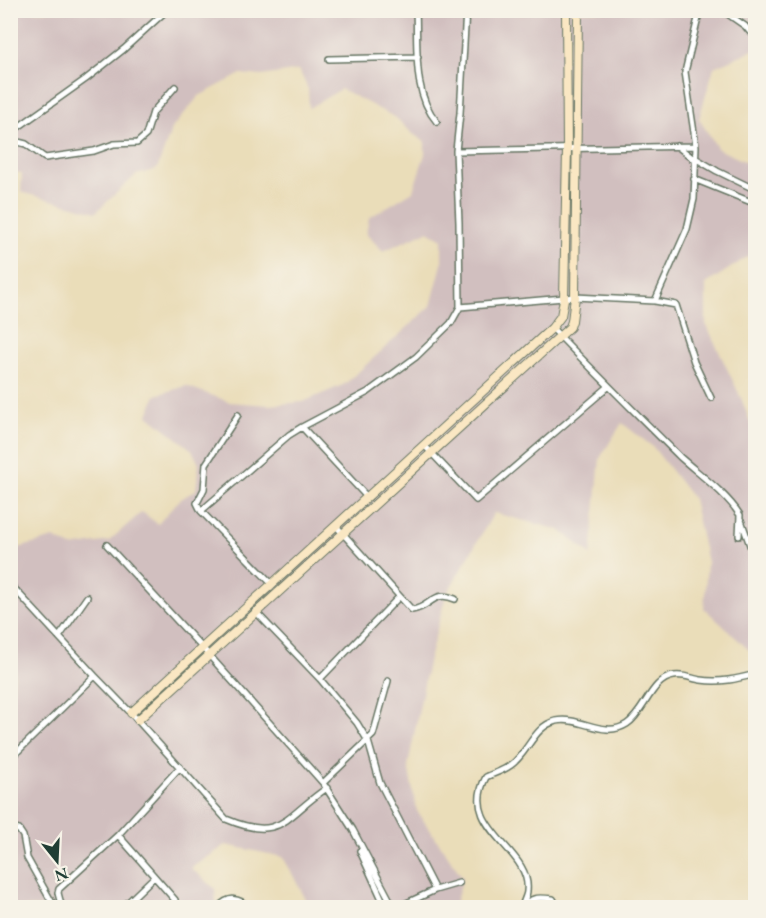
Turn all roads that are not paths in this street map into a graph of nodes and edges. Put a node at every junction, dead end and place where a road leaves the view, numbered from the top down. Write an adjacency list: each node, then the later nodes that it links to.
1 (167, 10): 13 (street)
2 (416, 10): 9 (street)
3 (466, 10): 19 (street)
4 (566, 10): 18 (street)
5 (578, 10): 17 (street)
6 (700, 10): 16 (street)
7 (722, 10): 8 (street)
8 (750, 32)
9 (418, 57): 10 (street); 12 (street)
10 (329, 59)
11 (175, 87): 14 (street)
12 (437, 122)
13 (10, 133)
14 (10, 140)
15 (678, 146): 16 (street); 17 (street); 20 (street)
16 (696, 146): 20 (street)
17 (576, 148): 18 (street); 24 (street)
18 (567, 149): 19 (street); 25 (street)
19 (456, 151): 27 (street)
20 (695, 159): 21 (street); 22 (street)
21 (694, 179): 23 (street); 26 (street)
22 (756, 190)
23 (756, 204)
24 (575, 297): 25 (street); 26 (street); 29 (street)
25 (564, 299): 27 (street); 28 (street)
26 (655, 301): 31 (street)
27 (460, 307): 33 (street)
28 (552, 328): 29 (street); 34 (street)
29 (559, 336): 30 (street); 35 (street)
30 (608, 387): 35 (street); 38 (street)
31 (711, 398)
32 (238, 415): 37 (street)
33 (302, 427): 36 (street); 37 (street)
34 (424, 445): 35 (street); 36 (street)
35 (431, 452): 40 (street)
36 (368, 498): 39 (street)
37 (201, 511): 45 (street)
38 (740, 515): 41 (street); 43 (street)
39 (336, 526): 40 (street); 45 (street)
40 (343, 533): 47 (street); 50 (street)
41 (738, 536)
42 (106, 545): 52 (street)
43 (756, 562)
44 (10, 584): 51 (street)
45 (272, 584): 49 (street)
46 (87, 597): 51 (street)
47 (399, 597): 48 (street); 56 (street)
48 (455, 599)
49 (249, 605): 50 (street); 52 (street)
50 (256, 612): 53 (street); 56 (street)
51 (59, 637): 55 (street)
52 (202, 648): 53 (street); 58 (street)
53 (209, 655): 59 (street); 63 (street)
54 (756, 674): 70 (street)
55 (95, 676): 58 (street); 61 (street)
56 (320, 679): 60 (street)
57 (388, 681): 60 (street)
58 (131, 713): 59 (street)
59 (138, 720): 62 (street)
60 (368, 741): 63 (street); 69 (street)
61 (10, 759)
62 (180, 767): 63 (street); 66 (street)
63 (325, 786): 64 (street)
64 (349, 824): 77 (street); 78 (street)
65 (10, 828): 71 (street)
66 (117, 835): 67 (street); 72 (street)
67 (154, 877): 73 (street); 74 (street)
68 (459, 883): 69 (street)
69 (435, 890): 78 (street)
70 (521, 906): 79 (street)
71 (55, 908)
72 (62, 908)
73 (122, 908)
74 (170, 908)
75 (218, 908): 76 (street)
76 (249, 908)
77 (386, 908)
78 (395, 908)
79 (558, 908)

